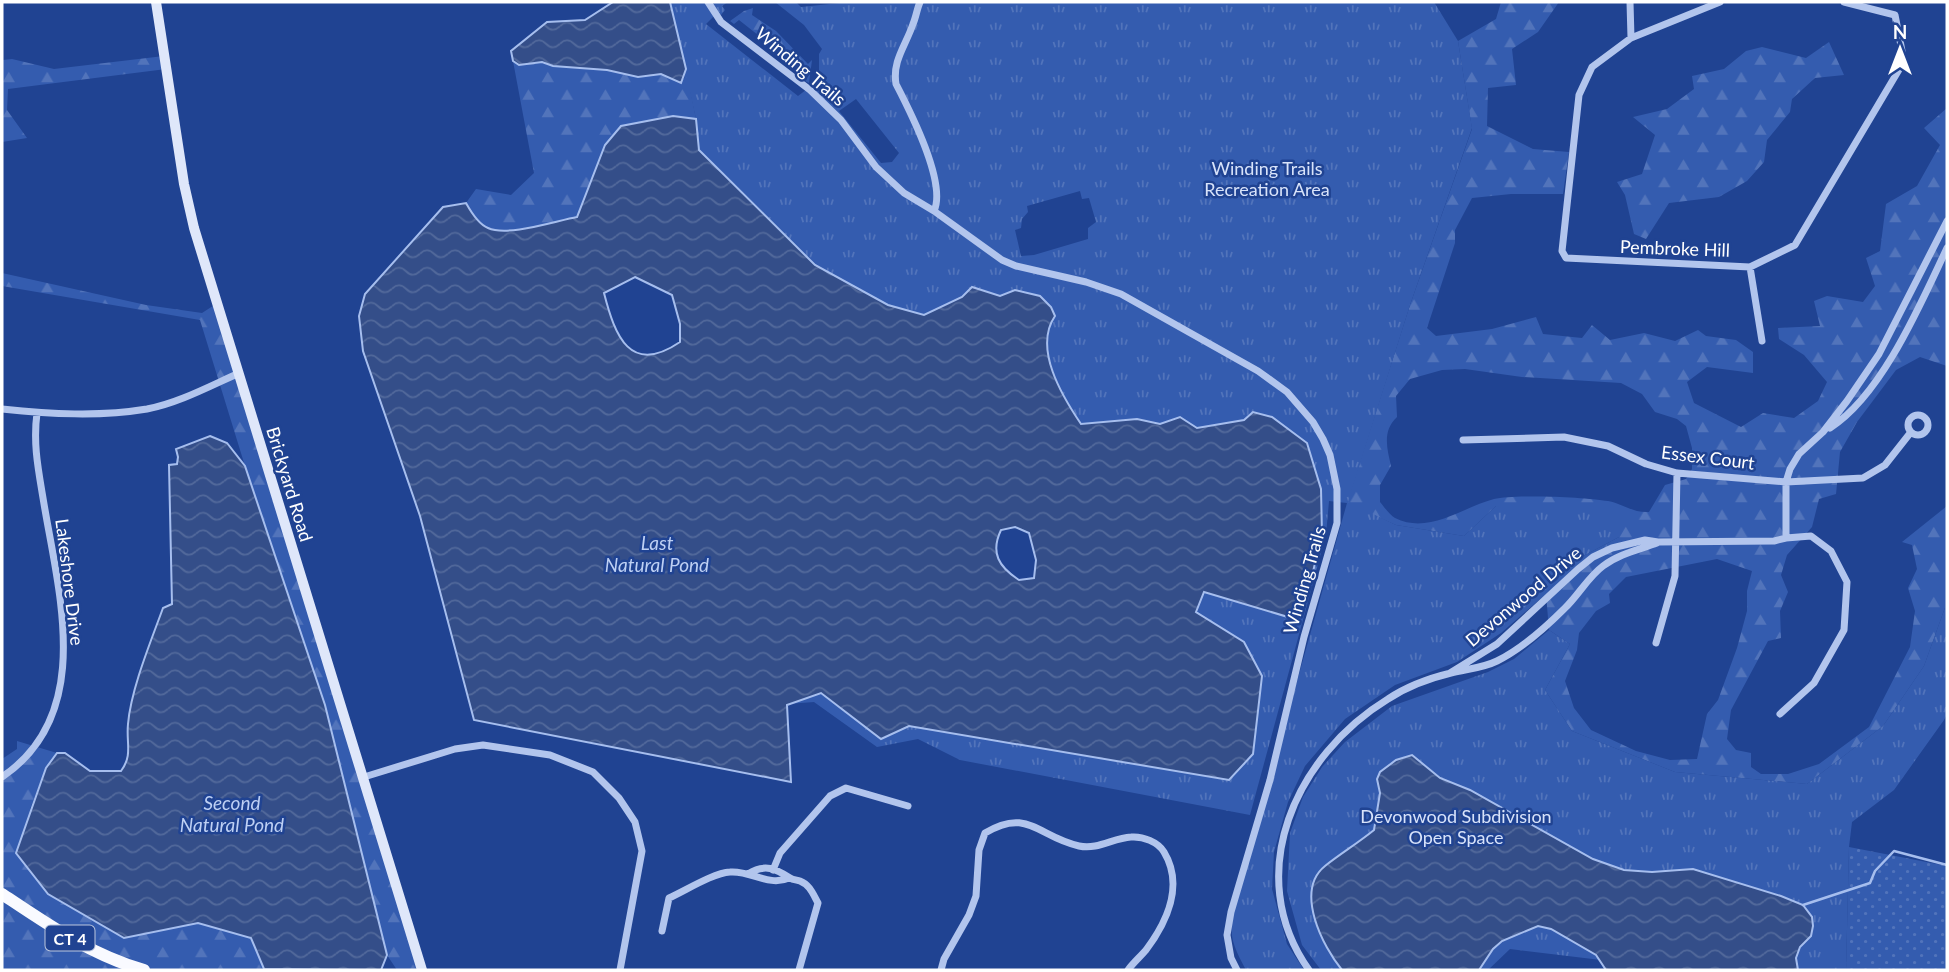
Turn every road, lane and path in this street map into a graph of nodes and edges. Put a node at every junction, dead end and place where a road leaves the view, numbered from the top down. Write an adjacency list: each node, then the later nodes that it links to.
1 (156, 2): 13 (street, Brickyard Road)
2 (708, 2): 8 (street, Winding Trails)
3 (919, 2): 8 (street)
4 (1630, 2): 7 (street)
5 (1720, 2): 7 (street, Pembroke Hill)
6 (1844, 2): 11 (street, Pembroke Hill)
7 (1631, 38): 11 (street, Pembroke Hill)
8 (934, 211): 41 (street, Winding Trails)
9 (1947, 221): 16 (street)
10 (1947, 248): 16 (street)
11 (1750, 267): 12 (street)
12 (1762, 341)
13 (237, 374): 15 (street); 28 (street, Brickyard Road)
14 (2, 409): 15 (street)
15 (37, 413): 27 (street, Lakeshore Drive)
16 (1823, 432): 20 (street)
17 (1911, 432): 20 (street, Essex Court)
18 (1462, 440): 19 (street, Essex Court)
19 (1677, 473): 20 (street, Essex Court); 23 (street)
20 (1786, 482): 21 (street)
21 (1786, 538): 23 (street, Devonwood Drive); 26 (street, Devonwood Drive)
22 (1658, 542): 23 (street, Devonwood Drive); 25 (street, Devonwood Drive); 25 (street, Devonwood Drive)
23 (1675, 542): 24 (street)
24 (1656, 643)
25 (1450, 673): 42 (street, Devonwood Drive)
26 (1780, 714)
27 (2, 777)
28 (364, 777): 36 (street, Brickyard Road); 37 (street)
29 (908, 806): 30 (street)
30 (773, 870): 31 (street); 32 (street)
31 (748, 874): 32 (street); 34 (street)
32 (789, 878): 38 (street)
33 (2, 894): 35 (main road, CT 4)
34 (662, 931)
35 (144, 970)
36 (422, 970)
37 (620, 970)
38 (799, 970)
39 (941, 970): 40 (street)
40 (1128, 970)
41 (1237, 970)
42 (1309, 970)

